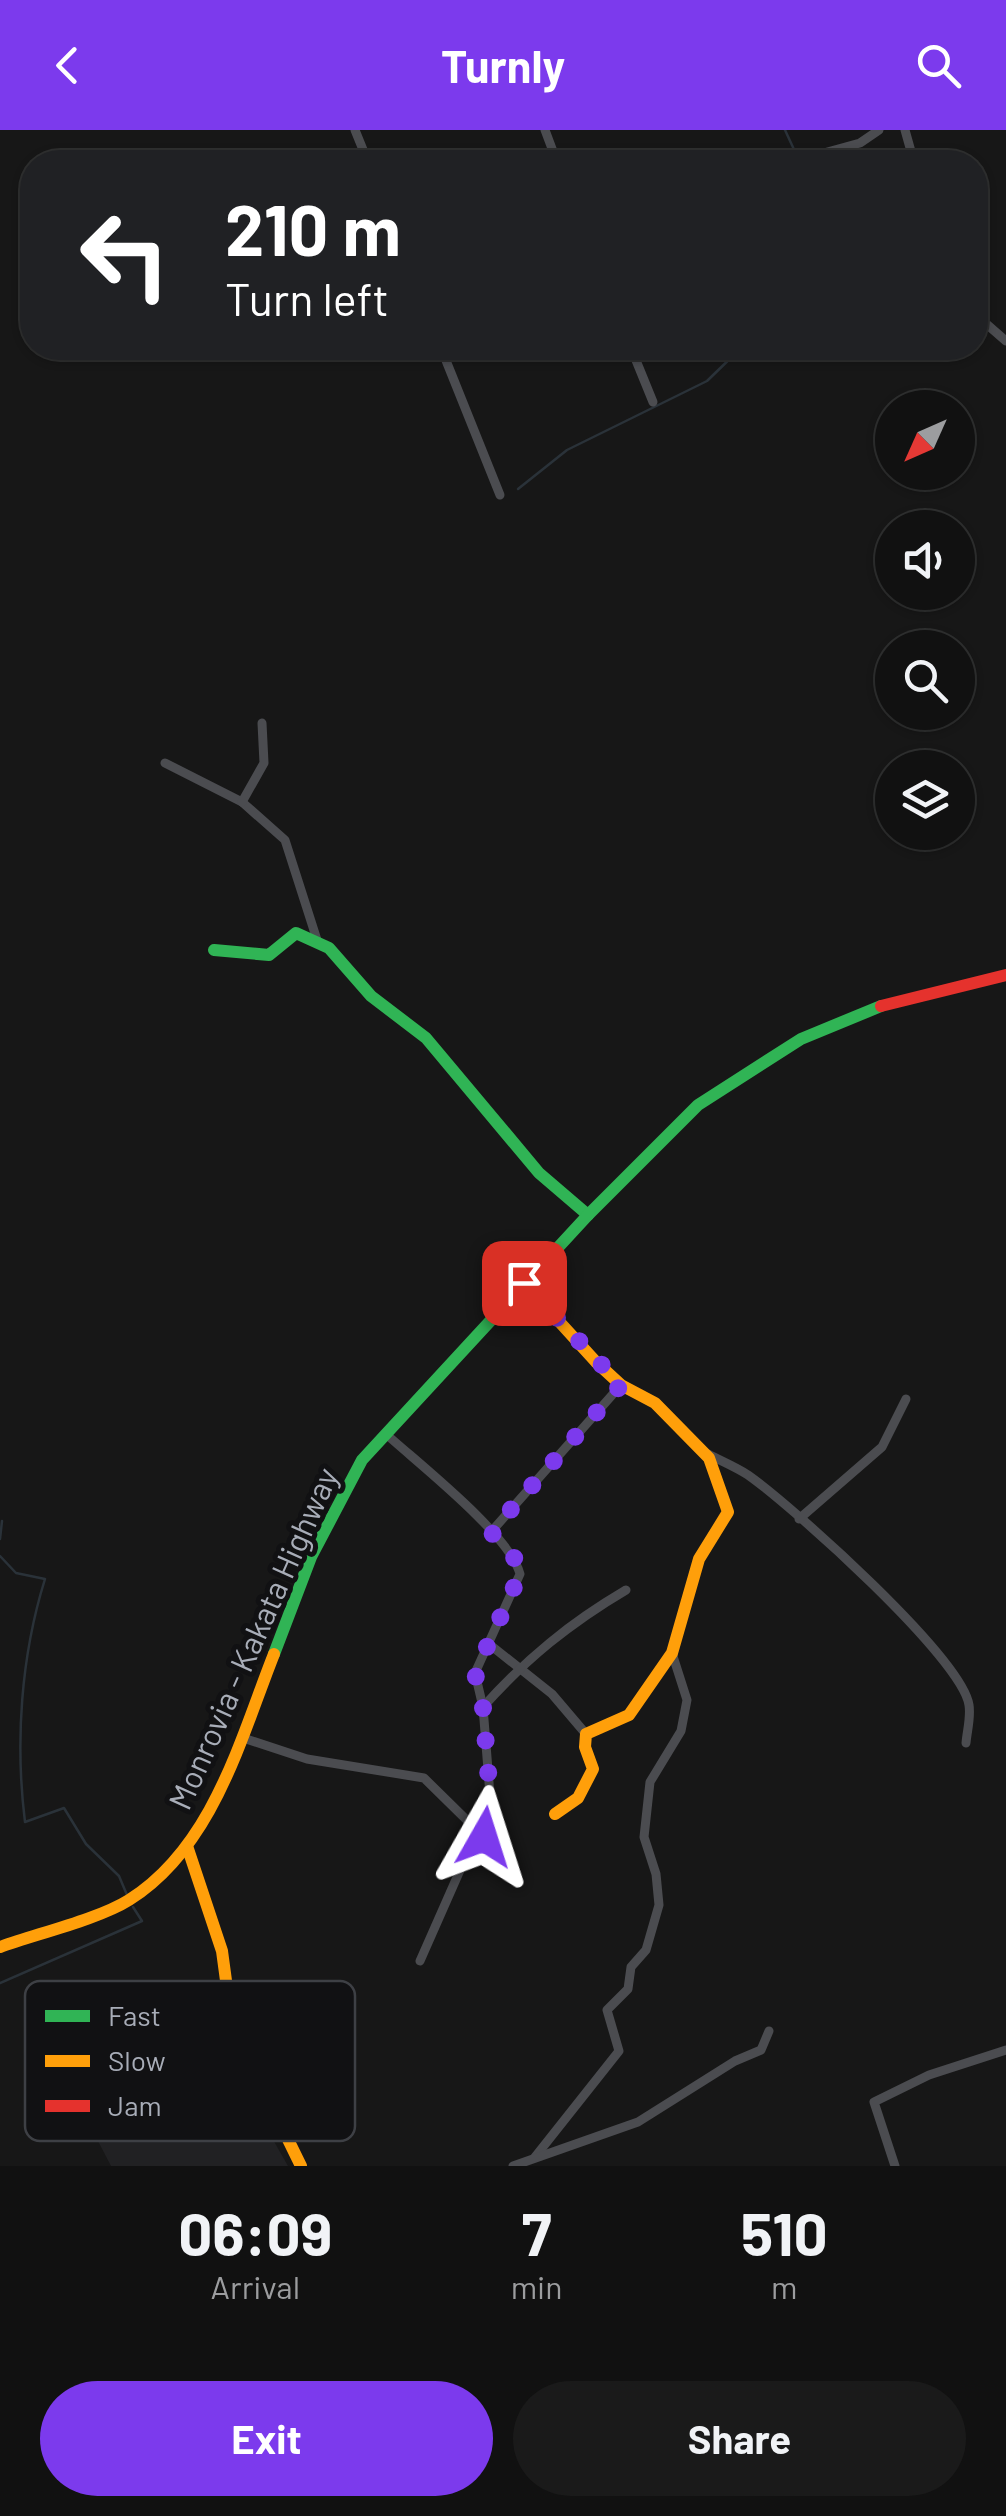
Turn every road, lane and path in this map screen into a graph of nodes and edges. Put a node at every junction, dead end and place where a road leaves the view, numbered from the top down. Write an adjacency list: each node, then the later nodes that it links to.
1 (879, 130): 2 (street)
2 (835, 150)
3 (447, 360): 6 (street)
4 (635, 360): 5 (street)
5 (652, 402)
6 (500, 495)
7 (262, 723): 9 (street)
8 (165, 763): 9 (street)
9 (242, 802): 10 (street)
10 (318, 943): 11 (main road); 13 (main road)
11 (214, 950)
12 (1006, 974): 13 (main road, Monrovia - Kakata Highway)
13 (588, 1215): 14 (main road, Monrovia - Kakata Highway)
14 (524, 1283): 15 (main road); 17 (main road, Monrovia - Kakata Highway)
15 (621, 1385): 20 (street); 23 (main road)
16 (906, 1399): 19 (street)
17 (384, 1432): 20 (street); 27 (main road, Monrovia - Kakata Highway)
18 (708, 1454): 19 (street)
19 (800, 1519): 28 (street)
20 (491, 1532): 22 (street)
21 (626, 1590): 24 (street)
22 (489, 1644): 24 (street); 25 (street)
23 (672, 1653): 26 (main road); 38 (street)
24 (520, 1665): 25 (street); 26 (street)
25 (483, 1708): 30 (street)
26 (586, 1734): 29 (main road)
27 (242, 1738): 30 (street); 31 (main road, Monrovia - Kakata Highway)
28 (966, 1743)
29 (555, 1814)
30 (484, 1837): 33 (street)
31 (187, 1846): 32 (main road, Monrovia - Kakata Highway); 34 (main road)
32 (0, 1947)
33 (420, 1961)
34 (226, 1981)
35 (769, 2031): 38 (street)
36 (1006, 2050): 41 (street)
37 (289, 2141): 39 (main road)
38 (535, 2157): 40 (street)
39 (301, 2166)
40 (514, 2166)
41 (895, 2166)

